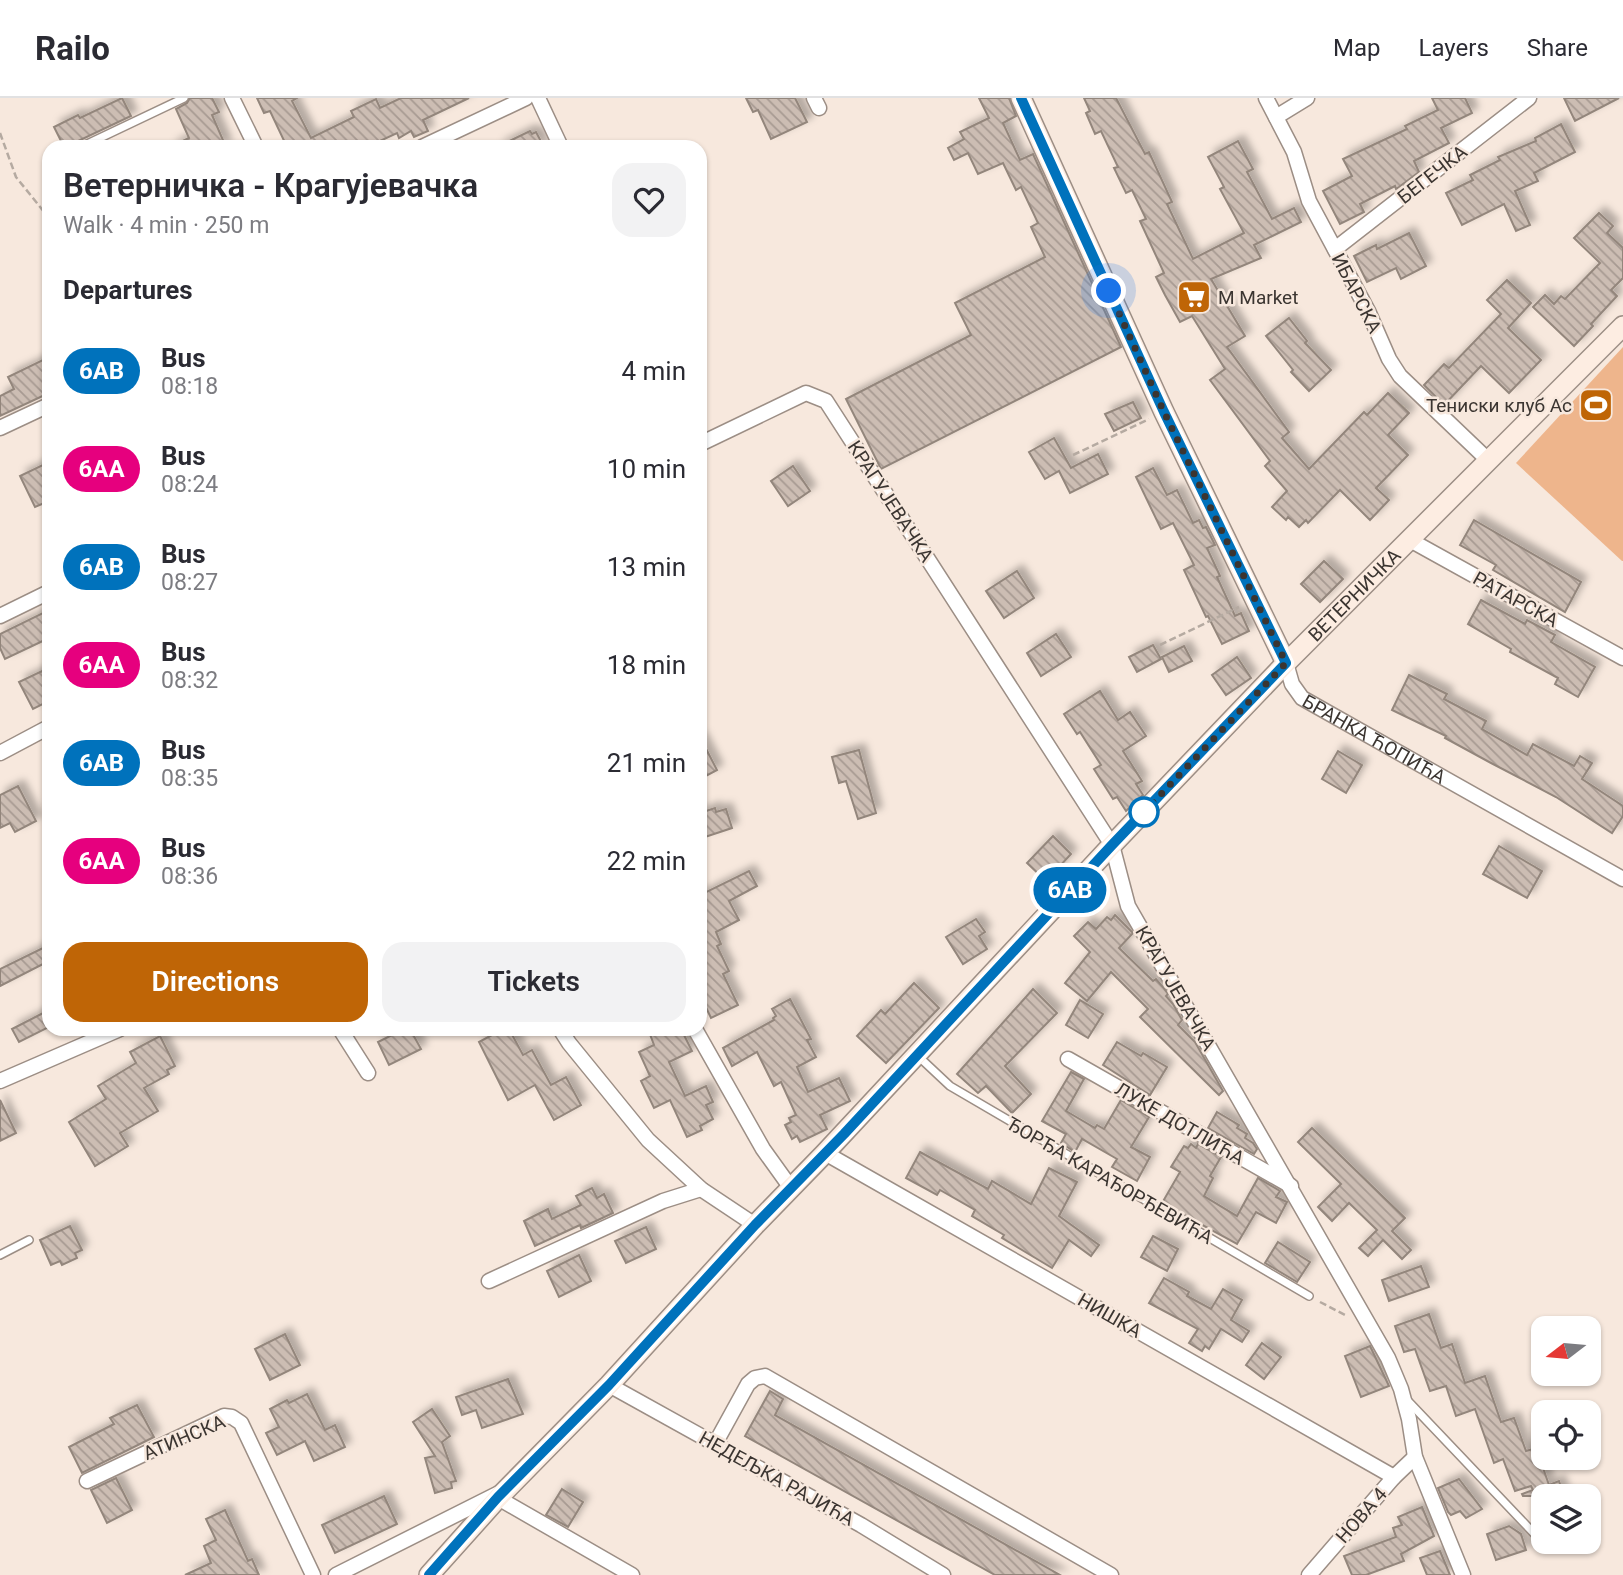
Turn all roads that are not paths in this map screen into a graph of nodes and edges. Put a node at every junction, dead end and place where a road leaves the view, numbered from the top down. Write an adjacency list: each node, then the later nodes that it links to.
1 (184, 98): 10 (lane)
2 (232, 98): 11 (street)
3 (526, 98): 12 (street)
4 (538, 98): 13 (street)
5 (1021, 98): 24 (street, БРАНКА ЋОПИЋА)
6 (1266, 98): 9 (street, ИБАРСКА)
7 (1307, 98): 9 (street)
8 (1529, 98): 14 (street, БЕГЕЧКА)
9 (1276, 117): 14 (street, ИБАРСКА)
10 (96, 140)
11 (253, 140)
12 (437, 140)
13 (558, 140)
14 (1335, 249): 19 (street, ИБАРСКА)
15 (1623, 326): 19 (street, ВЕТЕРНИЧКА)
16 (42, 408): 17 (street)
17 (0, 428)
18 (707, 437): 27 (street, КРАГУЈЕВАЧКА)
19 (1489, 461): 20 (street, ВЕТЕРНИЧКА)
20 (1410, 540): 23 (street, РАТАРСКА); 24 (street, ВЕТЕРНИЧКА)
21 (42, 595): 22 (street)
22 (0, 616)
23 (1623, 658)
24 (1286, 663): 27 (street, ВЕТЕРНИЧКА); 28 (street, БРАНКА ЋОПИЋА)
25 (42, 731): 26 (street)
26 (0, 752)
27 (1112, 845): 33 (street, ВЕТЕРНИЧКА); 38 (street, КРАГУЈЕВАЧКА)
28 (1623, 879)
29 (104, 1036): 36 (street)
30 (344, 1036): 35 (street)
31 (564, 1036): 40 (street)
32 (699, 1036): 39 (street)
33 (918, 1055): 37 (street, ВЕТЕРНИЧКА); 45 (lane, ЂОРЂА КАРАЂОРЂЕВИЋА)
34 (1068, 1059): 38 (street, ЛУКЕ ДОТЛИЋА)
35 (368, 1073)
36 (0, 1081)
37 (825, 1153): 39 (street, ВЕТЕРНИЧКА); 50 (street, НИШКА)
38 (1292, 1187): 47 (street, КРАГУЈЕВАЧКА)
39 (791, 1188): 41 (street, ВЕТЕРНИЧКА)
40 (701, 1189): 41 (street); 44 (street)
41 (755, 1225): 46 (street, ВЕТЕРНИЧКА)
42 (29, 1240): 43 (lane)
43 (0, 1255)
44 (489, 1281)
45 (1309, 1296)
46 (609, 1385): 48 (street, НЕДЕЉКА РАЈИЋА); 52 (street, ВЕТЕРНИЧКА)
47 (1403, 1398): 49 (street, КРАГУЈЕВАЧКА); 53 (lane)
48 (715, 1444): 59 (street, НЕДЕЉКА РАЈИЋА); 60 (street)
49 (1415, 1457): 50 (street, НОВА 4); 61 (street, КРАГУЈЕВАЧКА)
50 (1394, 1477): 54 (street, НОВА 4)
51 (87, 1481): 56 (street, АТИНСКА)
52 (502, 1493): 55 (street, ВЕТЕРНИЧКА); 57 (street); 58 (street)
53 (1531, 1530)
54 (1313, 1573)
55 (433, 1574)
56 (313, 1575)
57 (337, 1575)
58 (632, 1575)
59 (943, 1575)
60 (1111, 1575)
61 (1463, 1575)

